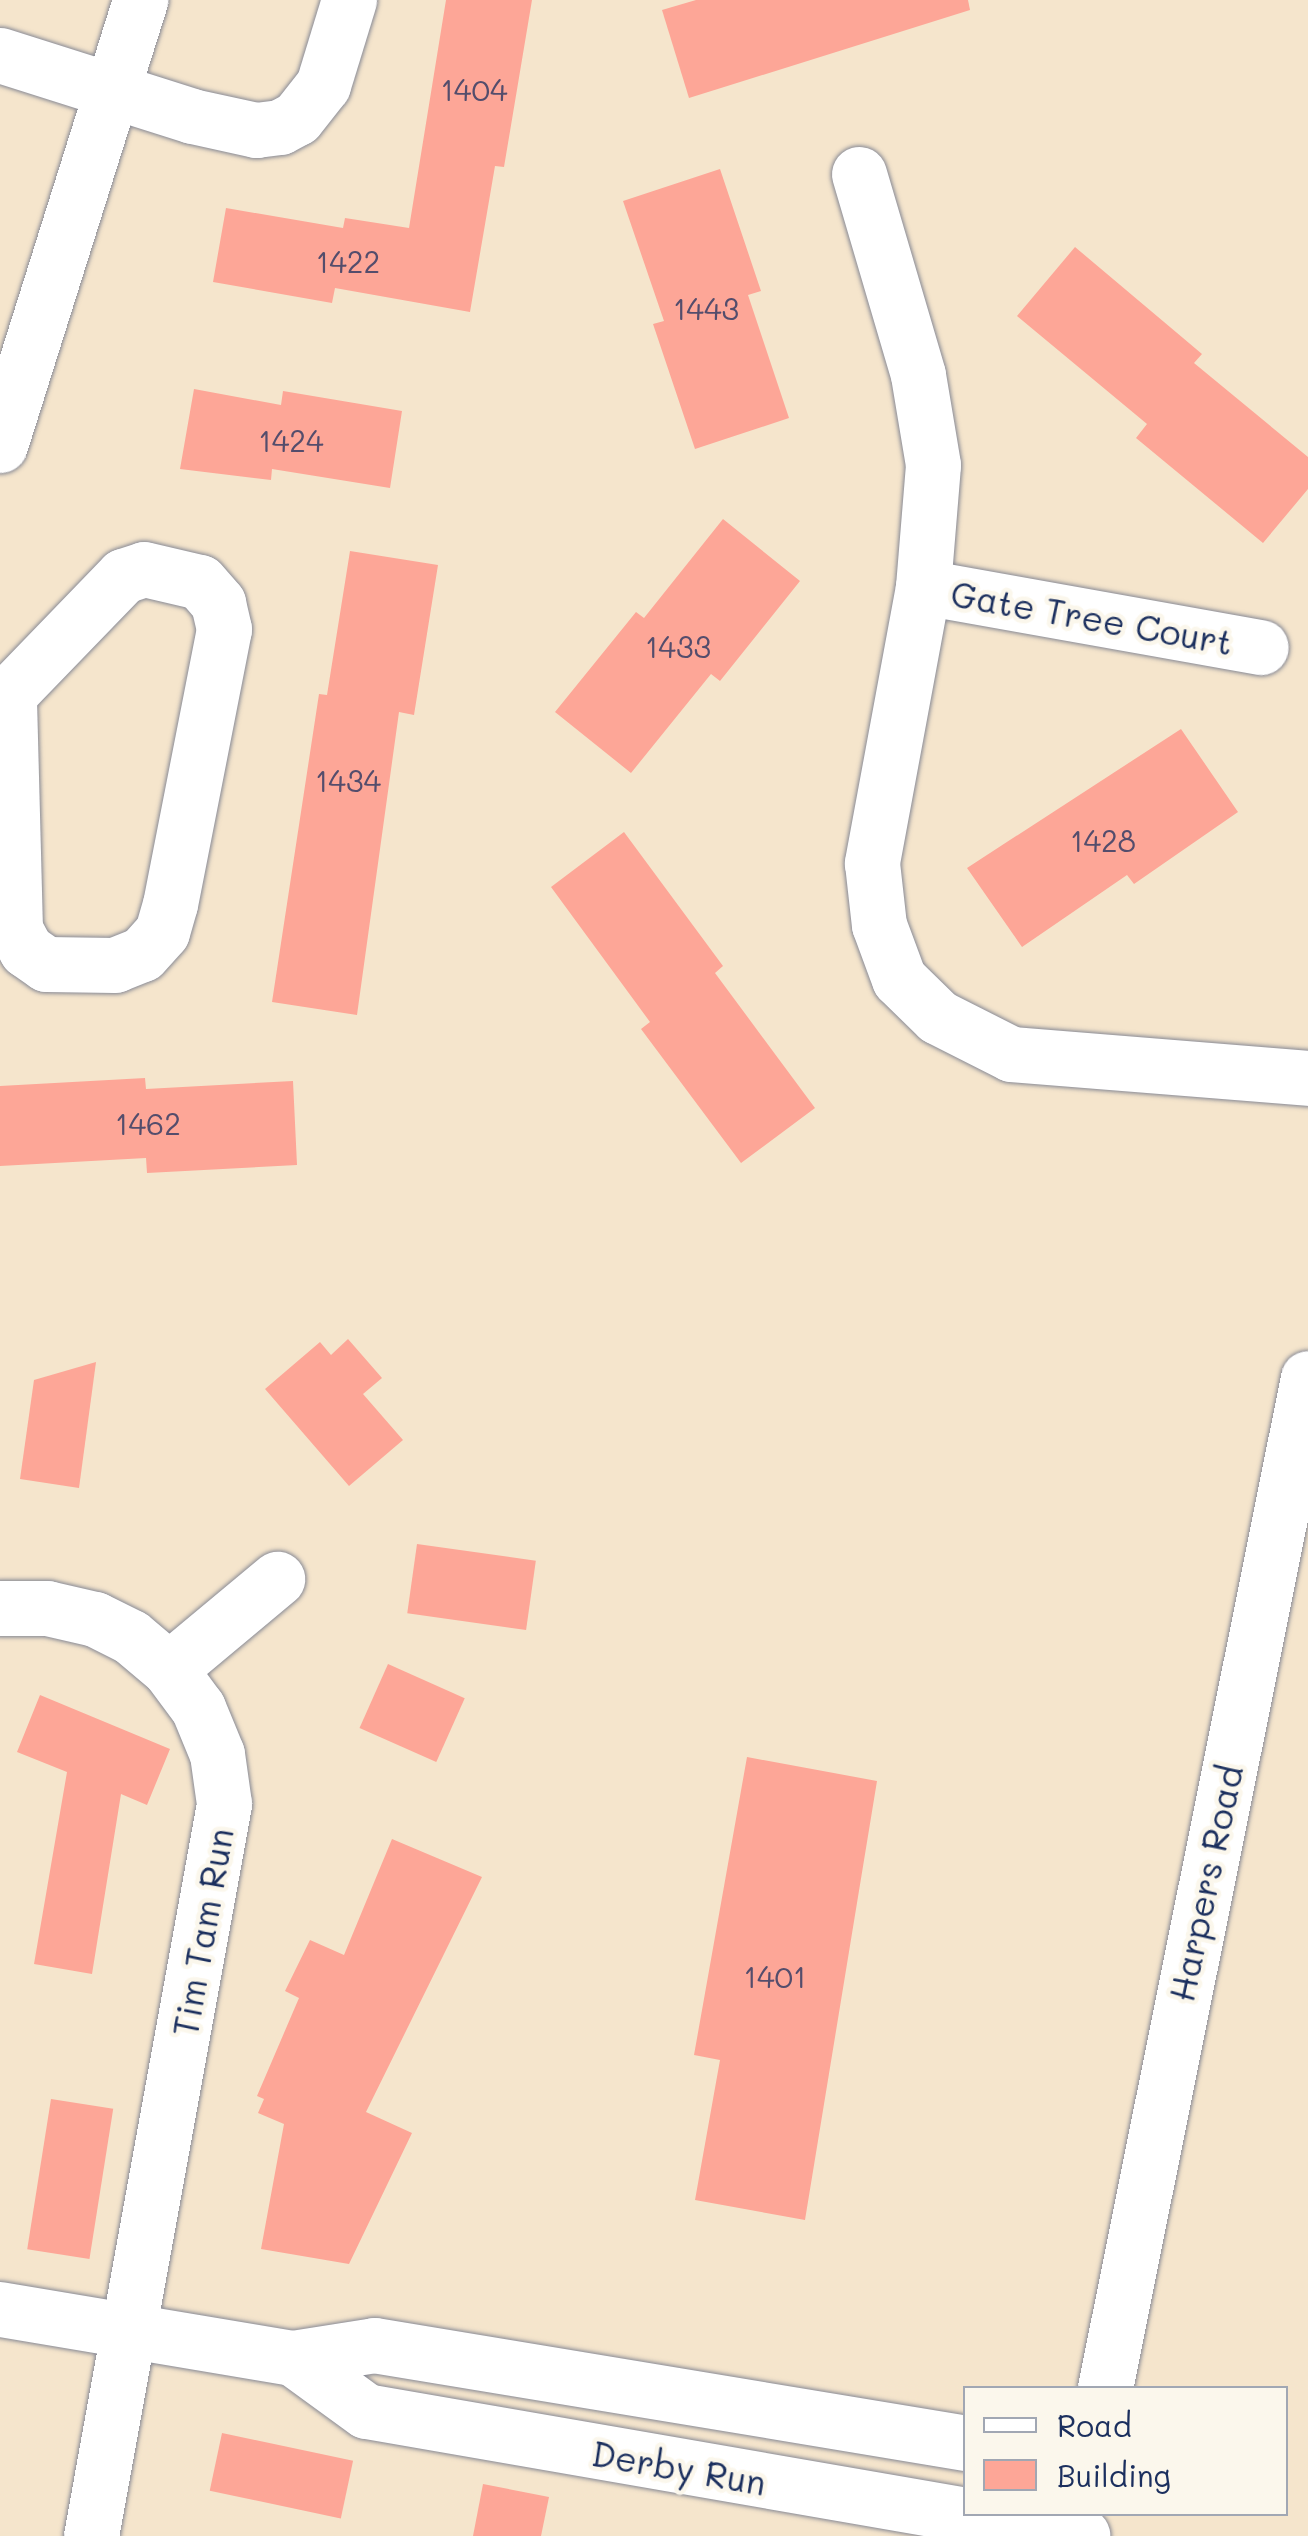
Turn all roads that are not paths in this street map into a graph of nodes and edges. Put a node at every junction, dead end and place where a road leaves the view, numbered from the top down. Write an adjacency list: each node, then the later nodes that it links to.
1 (140, 0): 4 (street)
2 (349, 0): 4 (street)
3 (0, 55): 4 (street)
4 (112, 90): 6 (street)
5 (859, 174): 7 (street, Gate Tree Court)
6 (0, 445)
7 (922, 587): 8 (street, Gate Tree Court); 10 (street, Gate Tree Court)
8 (1262, 647)
9 (4, 678): 9 (street)
10 (1308, 1078)
11 (1308, 1378): 18 (street, Harpers Road)
12 (277, 1579): 14 (street)
13 (0, 1608): 14 (street, Tim Tam Run)
14 (169, 1669): 16 (street, Tim Tam Run)
15 (0, 2308): 16 (street, Derby Run)
16 (126, 2330): 17 (street, Derby Run); 23 (street, Tim Tam Run)
17 (293, 2358): 19 (street, Derby Run); 20 (street, Derby Run)
18 (1105, 2386)
19 (963, 2443)
20 (963, 2514)
21 (972, 2516): 22 (street, Derby Run)
22 (1082, 2535)
23 (91, 2536)

